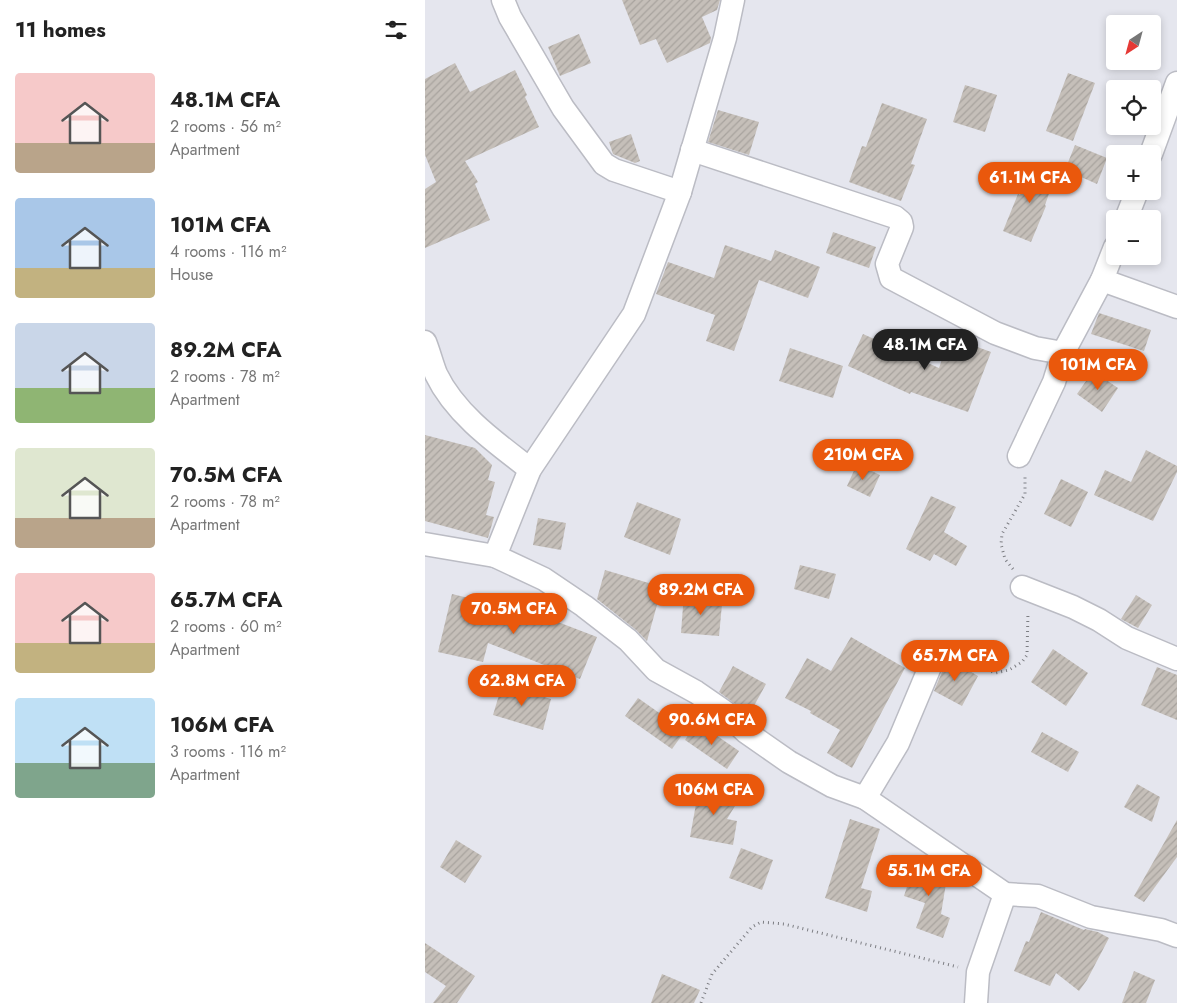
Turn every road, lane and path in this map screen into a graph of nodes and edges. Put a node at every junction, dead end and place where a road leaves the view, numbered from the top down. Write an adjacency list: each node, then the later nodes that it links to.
1 (503, 0): 6 (street)
2 (733, 0): 5 (street)
3 (1177, 83): 4 (street)
4 (1154, 145)
5 (692, 150): 6 (street); 11 (street)
6 (680, 192): 13 (street)
7 (1108, 265): 8 (street)
8 (1102, 280): 9 (street); 11 (street)
9 (1177, 307)
10 (425, 342): 13 (street)
11 (1063, 354): 12 (street)
12 (1019, 456)
13 (530, 469): 15 (street)
14 (425, 544): 15 (street)
15 (495, 556): 19 (street)
16 (1022, 587): 17 (street)
17 (1177, 659)
18 (932, 662): 19 (street)
19 (865, 798): 20 (street)
20 (1005, 894): 21 (street); 22 (street)
21 (1177, 936)
22 (978, 972): 23 (path); 24 (street)
23 (701, 1003)
24 (976, 1003)

